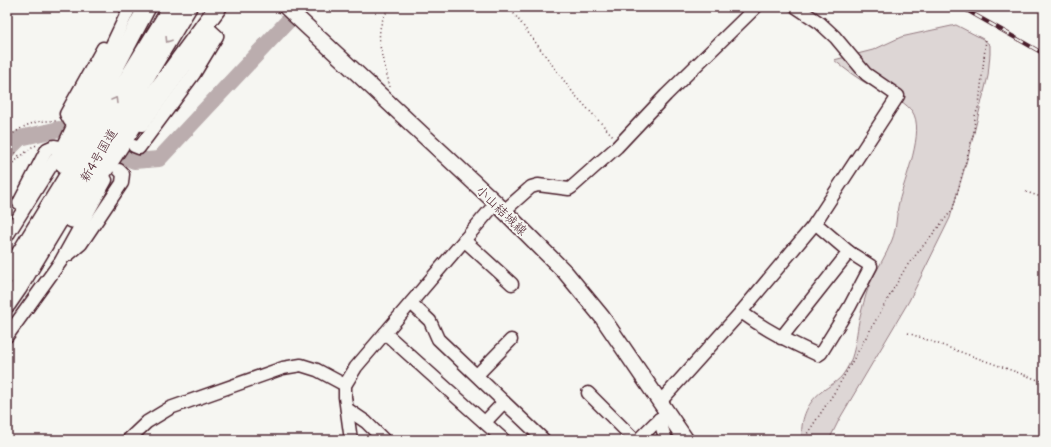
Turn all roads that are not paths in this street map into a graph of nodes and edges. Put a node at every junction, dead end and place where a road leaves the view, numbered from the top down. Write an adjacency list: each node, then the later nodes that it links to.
1 (129, 7): 9 (street)
2 (147, 7): 9 (highway)
3 (172, 7): 9 (highway, 新4号国道, one-way to 3)
4 (188, 7): 9 (highway, 新4号国道, one-way to 9)
5 (218, 7): 9 (highway)
6 (756, 7): 11 (street)
7 (796, 7): 12 (street)
8 (286, 8): 11 (main road, 小山結城線)
9 (98, 134): 10 (highway, 新4号国道); 10 (highway)
10 (86, 155): 13 (street); 16 (highway); 17 (highway, 新4号国道); 20 (highway, 新4号国道); 23 (street)
11 (500, 207): 14 (street); 31 (main road, 小山結城線)
12 (815, 223): 15 (street); 21 (street)
13 (8, 234)
14 (464, 240): 18 (street); 19 (street)
15 (849, 252): 24 (street); 24 (street)
16 (7, 272)
17 (7, 275)
18 (512, 284)
19 (410, 303): 22 (street); 26 (street)
20 (7, 304)
21 (741, 312): 24 (street); 31 (street)
22 (385, 333): 27 (street); 32 (street)
23 (7, 336)
24 (781, 338)
25 (511, 340): 26 (street)
26 (476, 375): 29 (street)
27 (345, 385): 30 (street); 33 (street)
28 (588, 392): 38 (street)
29 (504, 402): 32 (street); 37 (street)
30 (347, 409): 34 (street); 35 (street)
31 (662, 411): 38 (street); 39 (street); 40 (main road, 小山結城線)
32 (485, 422): 36 (street)
33 (128, 440)
34 (351, 440)
35 (384, 440)
36 (504, 440)
37 (544, 440)
38 (637, 440)
39 (666, 440)
40 (686, 440)

